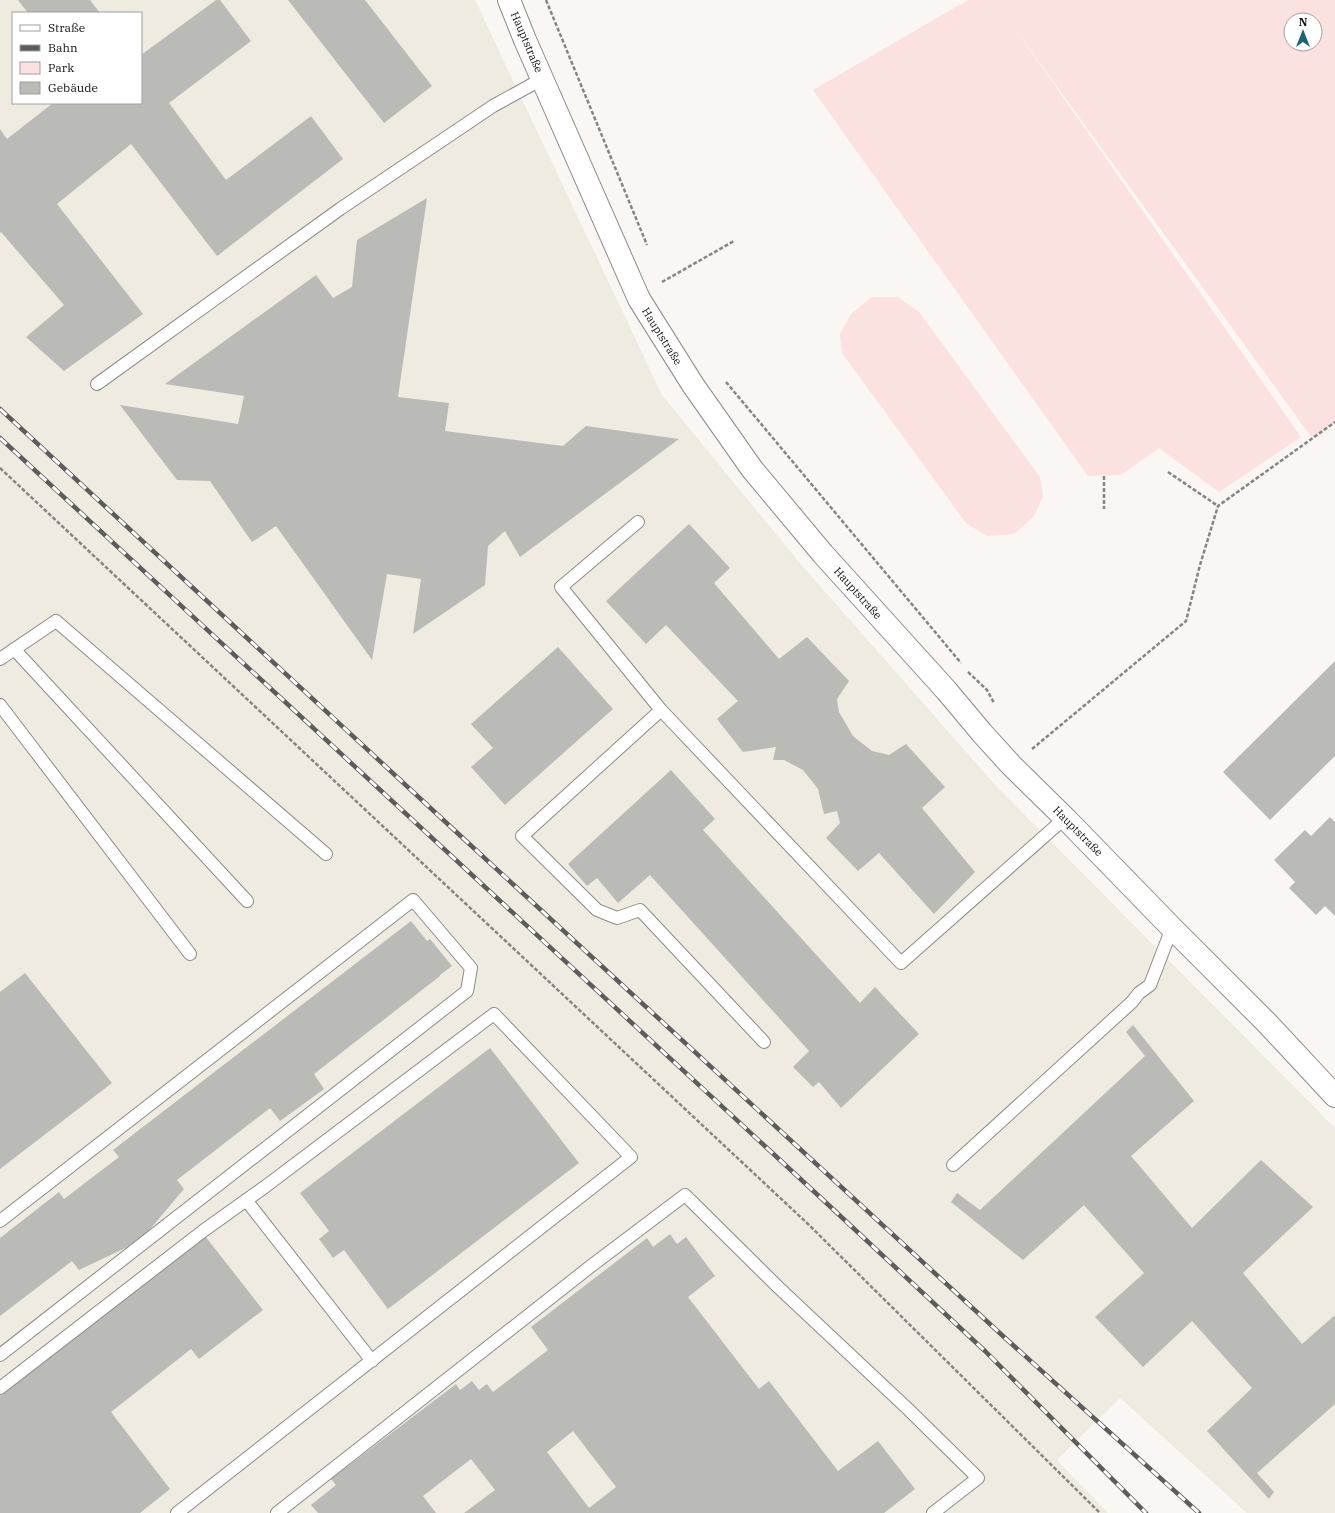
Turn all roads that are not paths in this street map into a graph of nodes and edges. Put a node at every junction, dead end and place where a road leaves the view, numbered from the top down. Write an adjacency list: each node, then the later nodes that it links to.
1 (510, 0): 2 (street, Hauptstraße)
2 (542, 78): 3 (lane); 9 (street, Hauptstraße)
3 (97, 384)
4 (638, 522): 8 (lane)
5 (14, 649): 6 (lane); 10 (lane); 11 (lane)
6 (0, 659)
7 (0, 705): 13 (lane)
8 (661, 710): 9 (lane); 14 (lane)
9 (1065, 818): 12 (street, Hauptstraße)
10 (326, 854)
11 (247, 901)
12 (1172, 928): 15 (street, Hauptstraße); 16 (lane)
13 (190, 954)
14 (764, 1042)
15 (1335, 1096)
16 (953, 1165)
17 (246, 1200): 22 (lane); 22 (lane); 23 (lane)
18 (0, 1221): 21 (lane)
19 (95, 1272): 20 (lane)
20 (0, 1345)
21 (0, 1355)
22 (372, 1361): 24 (lane)
23 (0, 1388)
24 (177, 1513)
25 (277, 1513): 26 (lane)
26 (933, 1513)

